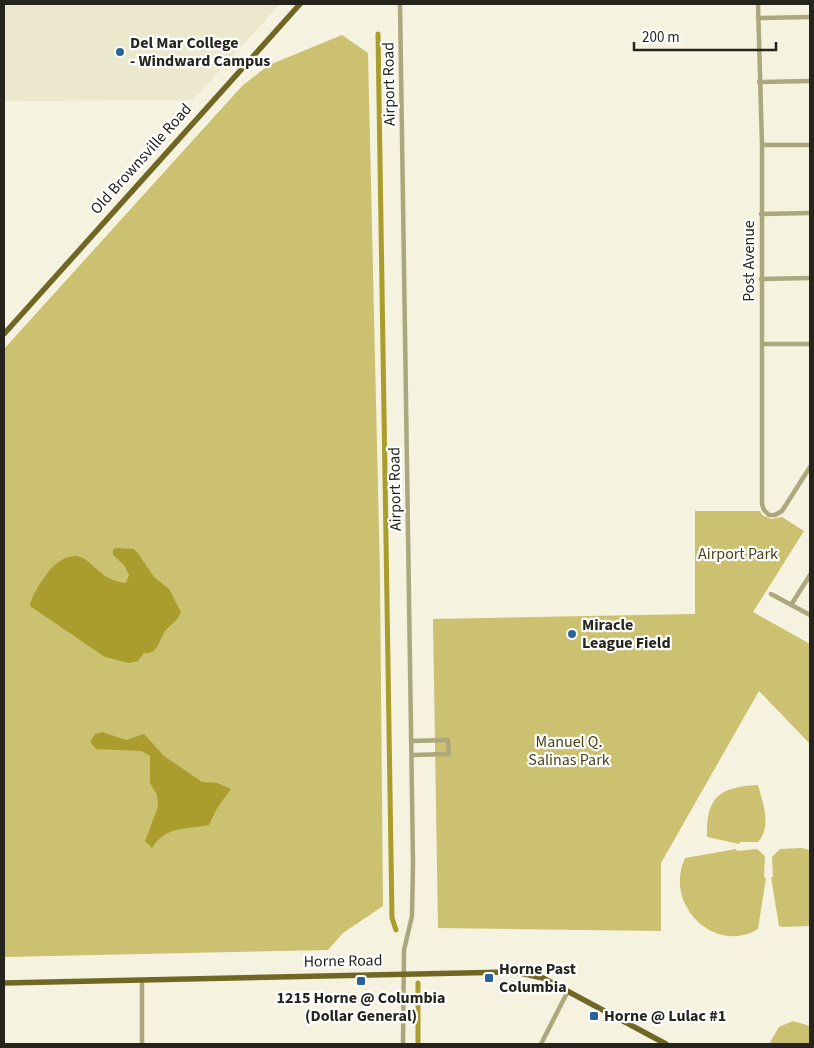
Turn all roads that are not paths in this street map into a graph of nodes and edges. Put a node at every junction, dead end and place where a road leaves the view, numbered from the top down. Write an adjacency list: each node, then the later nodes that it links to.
1 (300, 4): 14 (main road, Old Brownsville Road)
2 (400, 4): 22 (street, Airport Road)
3 (758, 4): 5 (street, Post Avenue)
4 (810, 17): 5 (street)
5 (758, 18): 6 (street, Post Avenue)
6 (759, 82): 7 (street); 8 (street, Post Avenue)
7 (810, 82)
8 (762, 145): 9 (street); 11 (street, Post Avenue)
9 (810, 145)
10 (810, 213): 11 (street)
11 (761, 214): 13 (street, Post Avenue)
12 (810, 278): 13 (street)
13 (761, 279): 15 (street, Post Avenue)
14 (4, 334)
15 (762, 344): 16 (street); 17 (street, Post Avenue)
16 (810, 344)
17 (810, 467)
18 (810, 575): 20 (street)
19 (771, 594): 20 (street)
20 (792, 605): 21 (street)
21 (810, 615)
22 (411, 741): 23 (street, Airport Road); 23 (street)
23 (412, 755): 24 (street, Airport Road)
24 (403, 973): 25 (main road, Horne Road); 27 (main road, Horne Road); 29 (street, Airport Road)
25 (142, 980): 26 (main road, Horne Road); 28 (street)
26 (4, 983)
27 (568, 992): 30 (street); 31 (main road, Horne Road)
28 (142, 1044)
29 (403, 1044)
30 (541, 1044)
31 (666, 1044)

